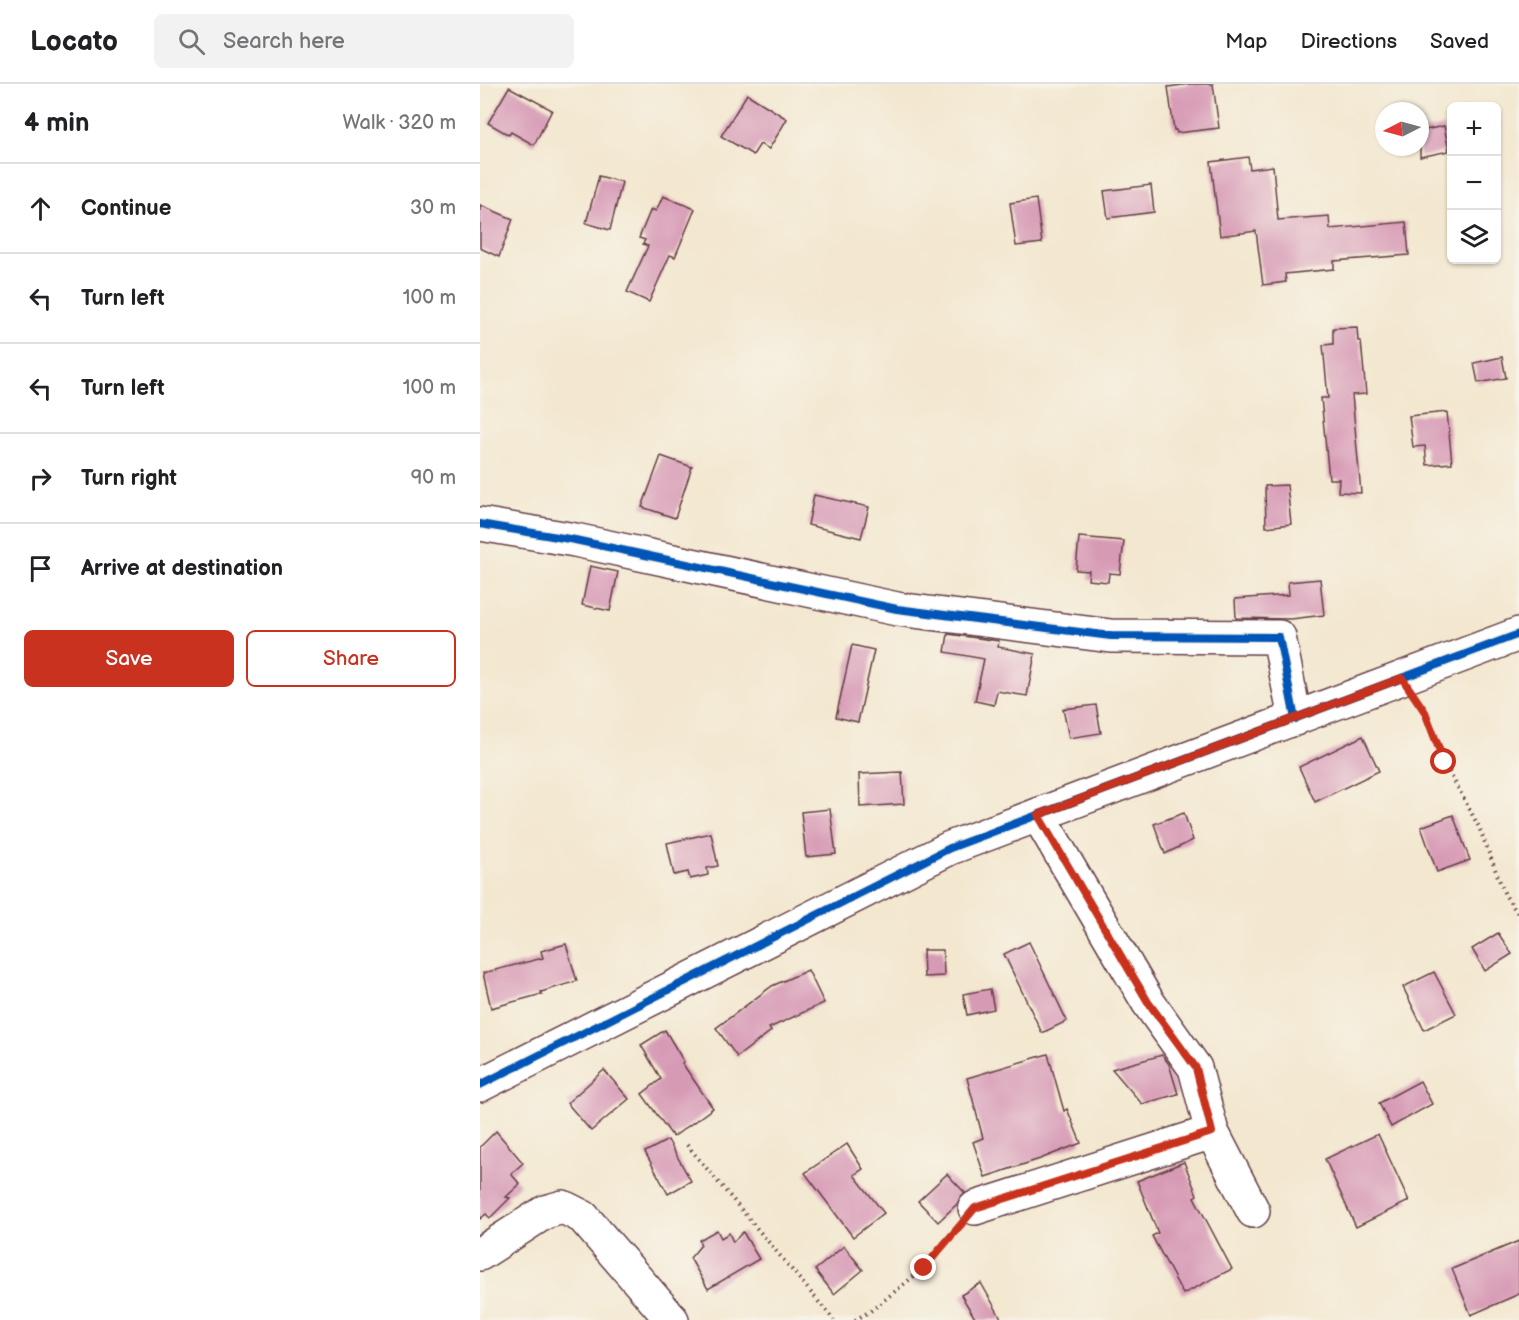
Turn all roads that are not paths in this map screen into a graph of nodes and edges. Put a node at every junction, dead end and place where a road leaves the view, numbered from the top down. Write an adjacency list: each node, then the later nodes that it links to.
1 (480, 525): 3 (street)
2 (1519, 634): 3 (street)
3 (1295, 719): 4 (street)
4 (1038, 815): 5 (street); 6 (street)
5 (480, 1085)
6 (1212, 1132): 7 (street); 8 (street)
7 (975, 1208)
8 (1253, 1211)
9 (480, 1254): 10 (street)
10 (672, 1320)

